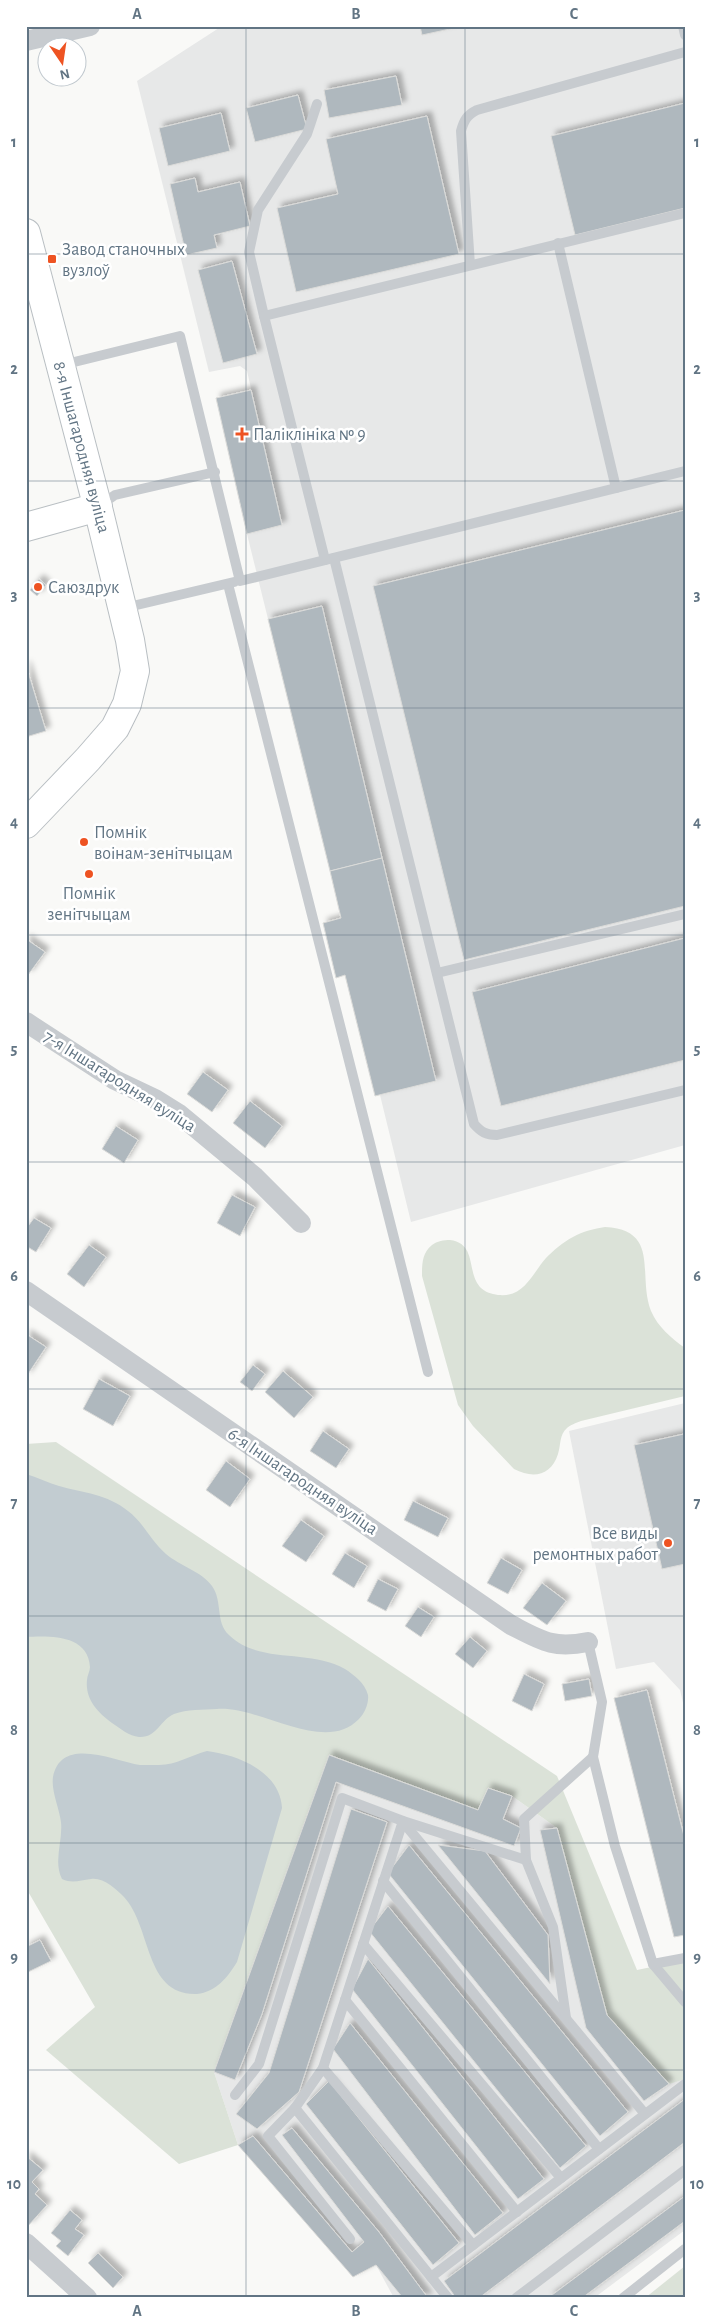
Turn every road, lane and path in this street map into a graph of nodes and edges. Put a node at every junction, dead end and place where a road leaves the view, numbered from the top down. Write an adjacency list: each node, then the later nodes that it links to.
1 (88, 26): 4 (street)
2 (683, 26): 3 (lane)
3 (685, 35)
4 (26, 41)
5 (685, 52): 10 (lane)
6 (317, 104): 11 (lane)
7 (685, 213): 9 (lane)
8 (26, 234): 12 (main road, 8-я Іншагародняя вуліца)
9 (558, 243): 10 (lane); 15 (lane)
10 (470, 265): 11 (lane)
11 (264, 316): 18 (lane)
12 (61, 365): 14 (lane); 16 (main road, 8-я Іншагародняя вуліца)
13 (685, 471): 15 (lane)
14 (214, 472): 16 (lane); 19 (lane)
15 (616, 488): 18 (lane)
16 (98, 507): 17 (main road); 21 (main road, 8-я Іншагародняя вуліца)
17 (26, 527)
18 (329, 559): 19 (lane); 24 (lane)
19 (240, 581): 20 (lane)
20 (228, 584): 21 (lane); 29 (lane)
21 (123, 609): 22 (main road, 8-я Іншагародняя вуліца)
22 (27, 821)
23 (685, 914): 24 (lane)
24 (437, 973): 26 (lane)
25 (26, 1022): 27 (street, 7-я Іншагародняя вуліца)
26 (685, 1090)
27 (301, 1223)
28 (26, 1291): 30 (street, 6-я Іншагародняя вуліца)
29 (428, 1372)
30 (588, 1642): 31 (lane)
31 (593, 1756): 33 (lane); 37 (lane)
32 (402, 1822): 33 (lane); 34 (lane); 40 (lane); 43 (lane)
33 (526, 1860): 40 (lane)
34 (383, 1881): 35 (lane); 46 (lane)
35 (363, 1944): 38 (lane); 48 (lane)
36 (685, 1958): 37 (lane)
37 (653, 1964): 39 (lane)
38 (345, 2000): 41 (lane); 49 (lane)
39 (685, 2002)
40 (566, 2019): 45 (lane)
41 (324, 2068): 44 (lane); 52 (lane)
42 (685, 2084): 45 (lane)
43 (235, 2095)
44 (295, 2108): 50 (lane); 54 (lane)
45 (644, 2114): 46 (lane)
46 (599, 2149): 48 (lane)
47 (685, 2170): 57 (lane)
48 (560, 2178): 49 (lane)
49 (517, 2212): 52 (lane)
50 (350, 2239)
51 (26, 2243): 55 (street)
52 (473, 2245): 54 (lane)
53 (685, 2248): 58 (lane)
54 (431, 2278): 56 (lane)
55 (88, 2298)
56 (448, 2298)
57 (516, 2298)
58 (623, 2298)

